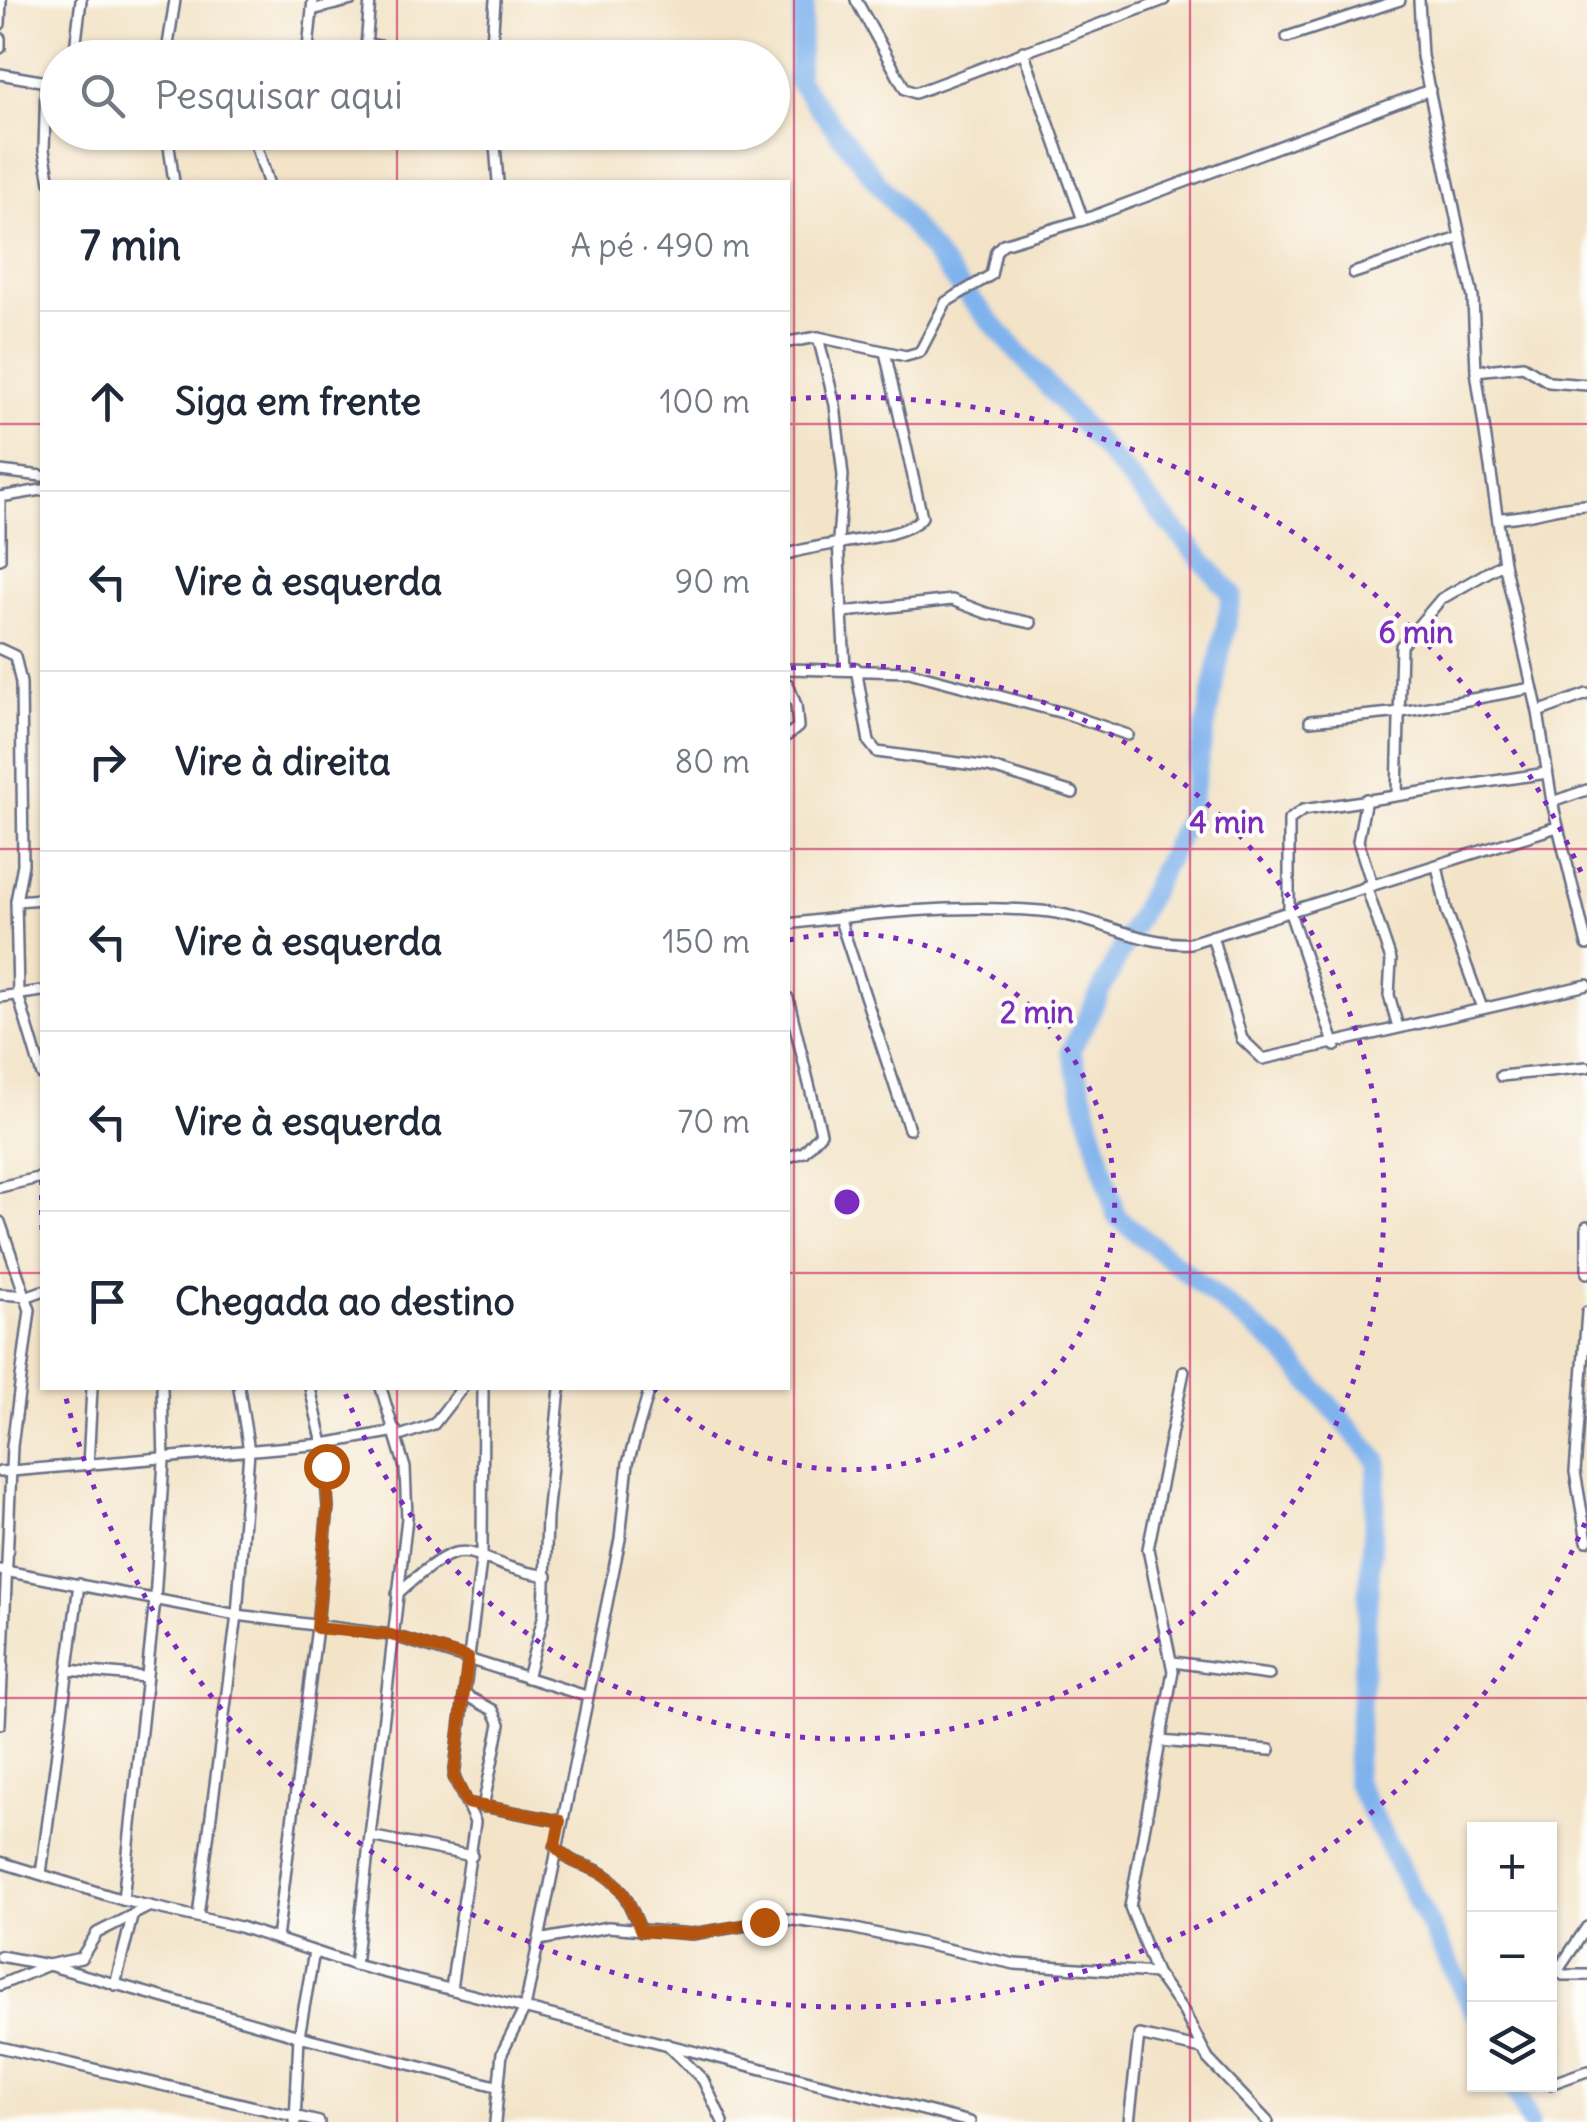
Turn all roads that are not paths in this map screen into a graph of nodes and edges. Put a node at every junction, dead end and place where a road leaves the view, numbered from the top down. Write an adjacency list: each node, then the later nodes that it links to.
1 (1, 0): 13 (street)
2 (81, 0): 16 (street)
3 (176, 0): 17 (street)
4 (495, 0): 20 (street)
5 (856, 0): 22 (street)
6 (1164, 0): 10 (street)
7 (1400, 0): 15 (street)
8 (1419, 0): 25 (street)
9 (350, 1): 11 (street); 12 (street)
10 (1144, 4): 22 (street)
11 (313, 5): 18 (street)
12 (370, 5): 19 (street)
13 (0, 24)
14 (0, 38): 21 (street)
15 (1288, 38)
16 (76, 40)
17 (169, 40)
18 (309, 40)
19 (367, 40)
20 (492, 40)
21 (0, 48)
22 (1023, 52): 34 (street)
23 (0, 74): 24 (street)
24 (40, 81)
25 (1430, 90): 34 (street); 35 (street)
26 (44, 150): 30 (street)
27 (170, 150): 31 (street)
28 (258, 150): 32 (street)
29 (495, 150): 33 (street)
30 (50, 180)
31 (174, 180)
32 (267, 180)
33 (498, 180)
34 (1083, 220): 40 (street)
35 (1459, 238): 36 (street); 41 (street)
36 (1354, 274)
37 (818, 337): 38 (street); 39 (street); 50 (street)
38 (790, 342)
39 (886, 352): 40 (street); 42 (street)
40 (906, 356): 42 (street)
41 (1476, 371): 43 (street); 49 (street)
42 (894, 377): 50 (street)
43 (1587, 384)
44 (0, 471): 45 (street)
45 (40, 476)
46 (40, 490): 47 (street)
47 (0, 500): 52 (street)
48 (1587, 505): 49 (street)
49 (1499, 518): 53 (street)
50 (838, 540): 51 (street); 54 (street)
51 (790, 553)
52 (0, 559)
53 (1504, 564): 59 (street); 62 (street)
54 (844, 612): 55 (street); 57 (street)
55 (1031, 623)
56 (0, 648): 77 (street)
57 (850, 668): 58 (street); 66 (street); 69 (street)
58 (790, 669)
59 (1532, 688): 62 (street); 63 (street)
60 (790, 693): 65 (street)
61 (1587, 694): 63 (street)
62 (1402, 712): 64 (street); 70 (street)
63 (1538, 712): 67 (street)
64 (1310, 722)
65 (790, 733)
66 (1128, 735)
67 (1547, 774): 70 (street); 72 (street)
68 (1587, 790): 72 (street)
69 (1073, 793)
70 (1397, 795): 71 (street)
71 (1366, 799): 75 (street); 78 (street)
72 (1552, 802): 73 (street)
73 (1557, 827): 74 (street); 82 (street)
74 (1437, 866): 75 (street); 88 (street)
75 (1369, 885): 78 (street); 89 (street)
76 (40, 899): 77 (street)
77 (16, 901): 85 (street)
78 (1289, 910): 81 (street); 90 (street)
79 (838, 918): 80 (street); 81 (street); 94 (street)
80 (790, 924)
81 (1212, 936): 90 (street)
82 (1587, 945)
83 (1587, 985): 88 (street)
84 (40, 991): 85 (street)
85 (18, 995): 86 (street); 92 (street)
86 (0, 997)
87 (790, 1006): 95 (street)
88 (1482, 1008): 89 (street)
89 (1398, 1027): 90 (street)
90 (1336, 1046)
91 (1587, 1067): 93 (street)
92 (40, 1068)
93 (1501, 1076)
94 (909, 1128)
95 (790, 1156)
96 (40, 1178): 97 (street)
97 (0, 1186)
98 (0, 1222): 103 (street)
99 (1587, 1226): 100 (street)
100 (1587, 1273)
101 (40, 1291): 103 (street)
102 (0, 1294): 103 (street)
103 (28, 1296): 120 (street)
104 (1587, 1312): 121 (street)
105 (1184, 1371): 132 (street)
106 (92, 1390): 119 (street)
107 (162, 1390): 118 (street)
108 (239, 1390): 117 (street)
109 (310, 1390): 116 (street)
110 (382, 1390): 115 (street)
111 (460, 1390): 115 (street)
112 (483, 1390): 122 (street)
113 (560, 1390): 124 (street)
114 (649, 1390): 138 (street)
115 (397, 1434): 116 (street); 126 (street)
116 (323, 1444): 117 (street); 129 (street)
117 (249, 1452): 118 (street); 128 (street)
118 (164, 1461): 119 (street); 127 (street)
119 (88, 1466): 120 (street)
120 (5, 1472): 123 (street)
121 (1587, 1540)
122 (482, 1553): 124 (street); 126 (street); 131 (street)
123 (2, 1570): 125 (street); 139 (street)
124 (547, 1576): 136 (street)
125 (79, 1584): 127 (street); 133 (street)
126 (396, 1594): 130 (street)
127 (155, 1600): 128 (street); 135 (street)
128 (237, 1615): 129 (street); 154 (street)
129 (317, 1628): 130 (street); 158 (street)
130 (391, 1635): 131 (street); 145 (street)
131 (468, 1658): 136 (street); 137 (street)
132 (1173, 1662): 134 (street); 140 (street)
133 (68, 1670): 135 (street); 151 (street)
134 (1269, 1676)
135 (145, 1677): 152 (street)
136 (527, 1678): 138 (street)
137 (465, 1695): 142 (street); 143 (street)
138 (586, 1696): 144 (street)
139 (0, 1724)
140 (1160, 1741): 141 (street); 164 (street)
141 (1270, 1750)
142 (467, 1803): 143 (street); 147 (street)
143 (483, 1807): 144 (street)
144 (560, 1821): 146 (street)
145 (370, 1836): 147 (street); 163 (street)
146 (555, 1846): 149 (street); 150 (street)
147 (472, 1856): 168 (street)
148 (0, 1862): 151 (street)
149 (573, 1864): 150 (street); 157 (street)
150 (551, 1873): 159 (street)
151 (42, 1874): 152 (street)
152 (123, 1900): 153 (street)
153 (150, 1906): 154 (street); 155 (street)
154 (198, 1916): 158 (street)
155 (132, 1917): 162 (street); 167 (street)
156 (1587, 1927): 165 (street)
157 (641, 1931): 159 (street); 164 (street)
158 (277, 1939): 160 (street)
159 (539, 1940): 169 (street)
160 (314, 1952): 163 (street); 170 (street)
161 (0, 1956): 162 (street)
162 (48, 1965): 166 (street); 167 (street)
163 (355, 1965): 168 (street)
164 (1156, 1973): 173 (street)
165 (1587, 1975)
166 (0, 1985)
167 (115, 1985): 170 (street)
168 (451, 1989): 169 (street)
169 (526, 2008): 171 (street); 176 (street)
170 (299, 2036): 176 (street); 177 (street)
171 (667, 2044): 180 (street); 181 (street)
172 (0, 2048): 177 (street)
173 (1202, 2049): 182 (street); 183 (street)
174 (1587, 2071): 175 (street)
175 (1557, 2082)
176 (496, 2086): 179 (street)
177 (296, 2118): 178 (street)
178 (319, 2122)
179 (495, 2122)
180 (723, 2122)
181 (970, 2122)
182 (1128, 2122)
183 (1268, 2122)

